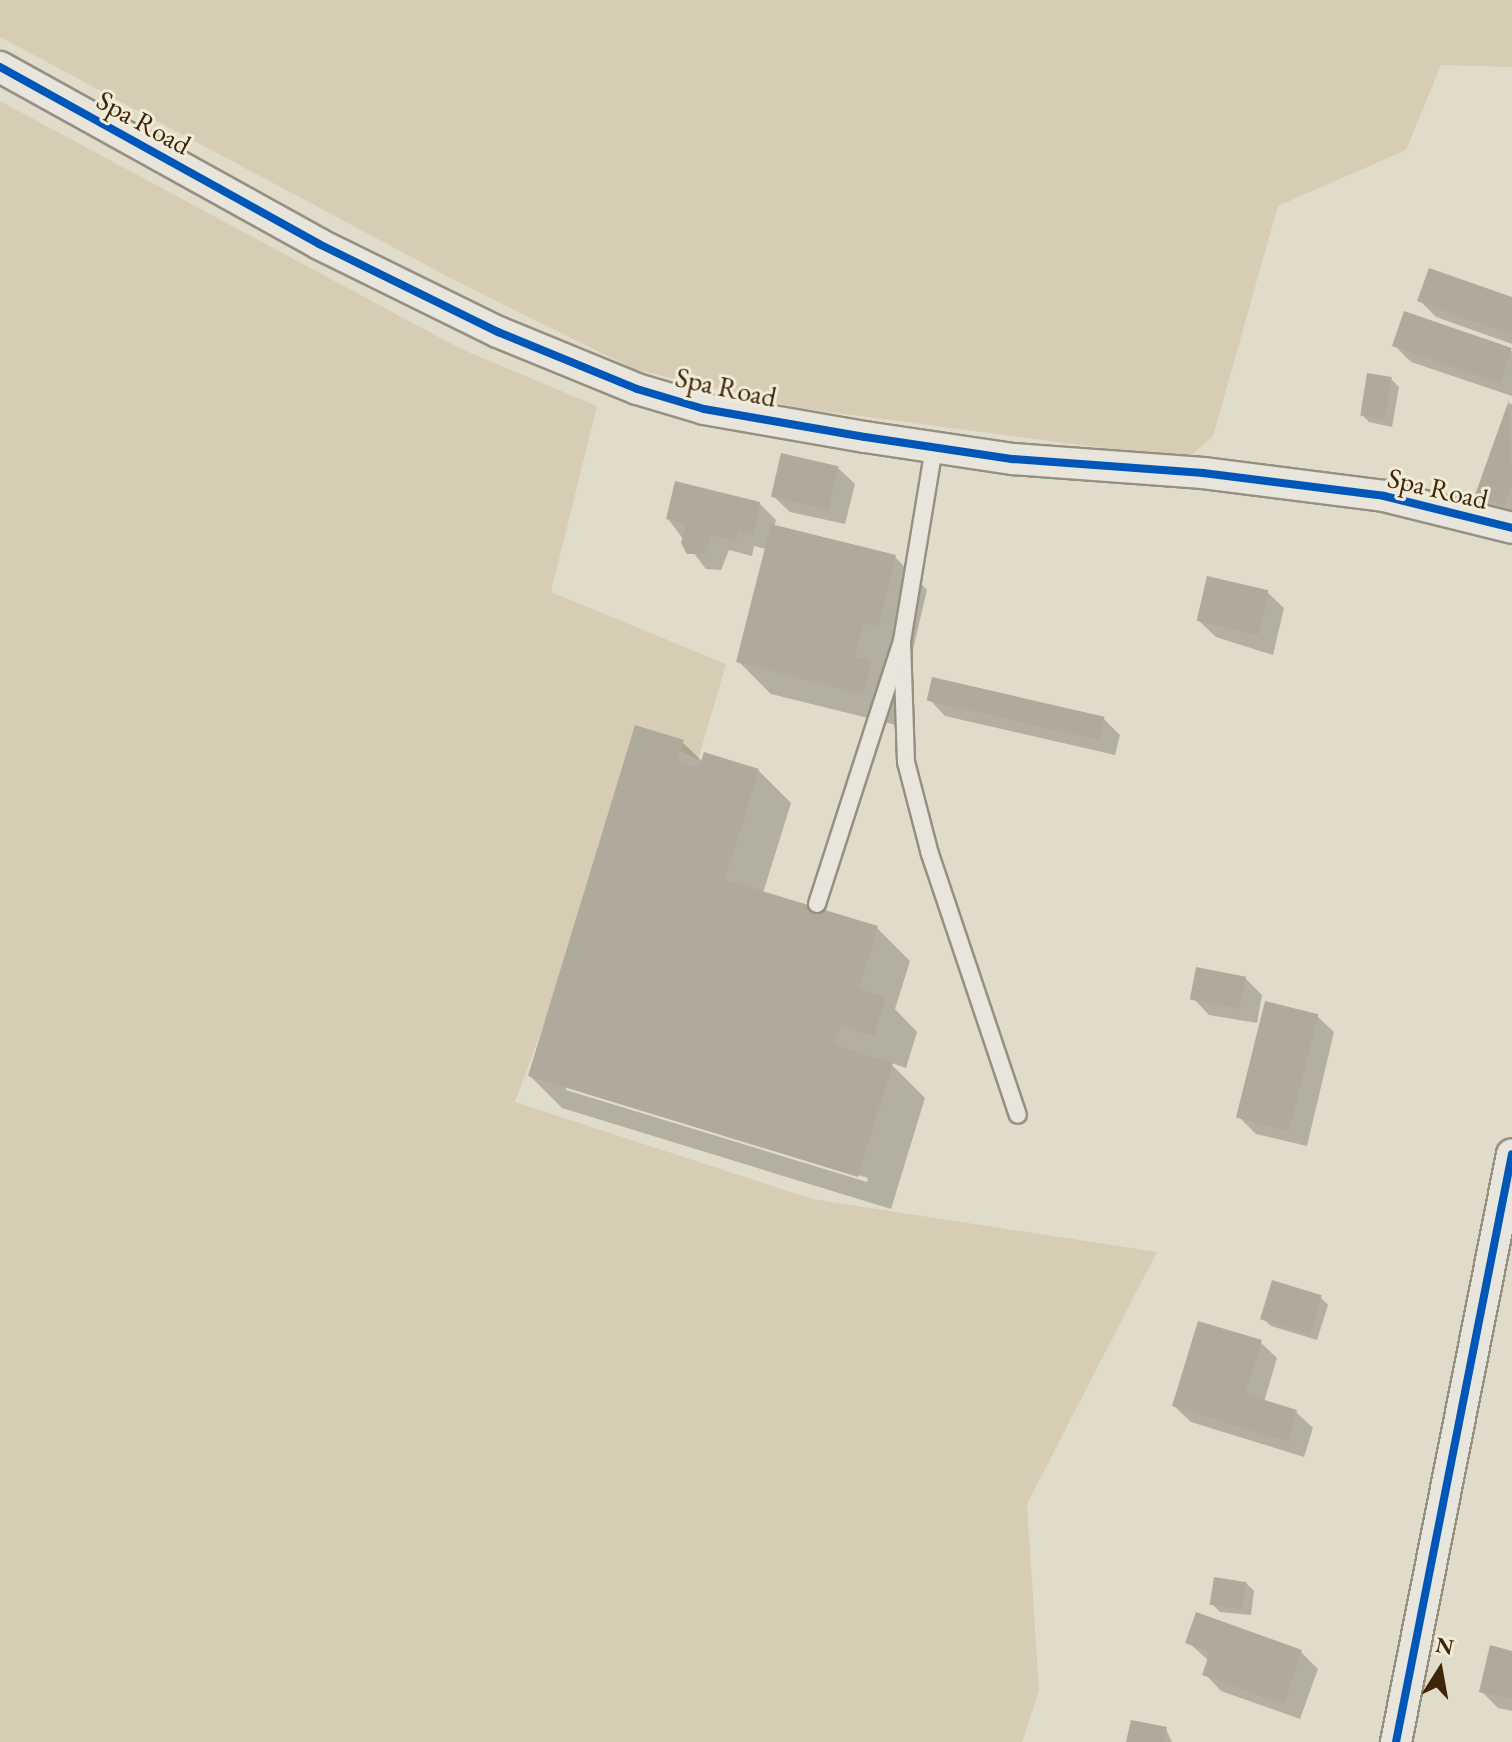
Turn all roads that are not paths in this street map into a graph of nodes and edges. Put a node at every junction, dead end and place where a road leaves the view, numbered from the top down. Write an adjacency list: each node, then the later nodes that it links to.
1 (0, 67): 2 (street, Spa Road)
2 (934, 447): 3 (street, Spa Road); 4 (lane)
3 (1512, 528)
4 (902, 641): 5 (lane); 6 (lane)
5 (817, 904)
6 (1018, 1115)
7 (1512, 1154): 8 (street)
8 (1396, 1742)

